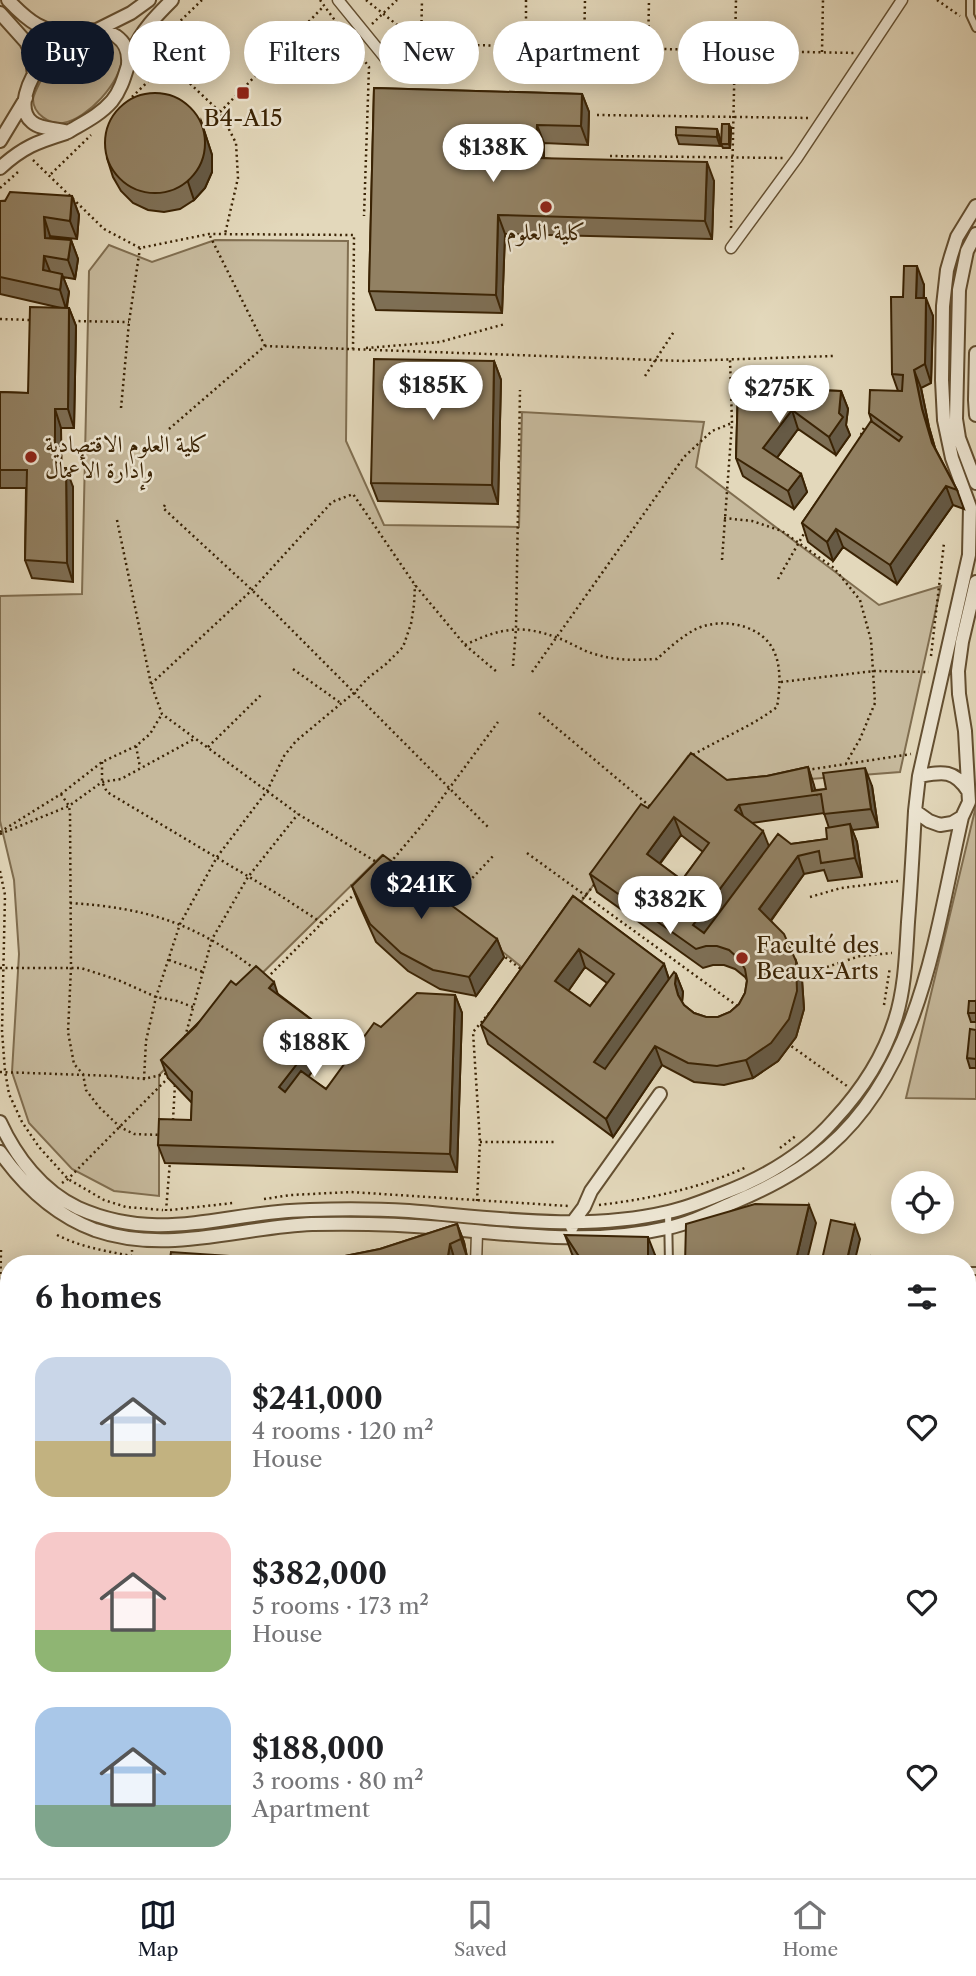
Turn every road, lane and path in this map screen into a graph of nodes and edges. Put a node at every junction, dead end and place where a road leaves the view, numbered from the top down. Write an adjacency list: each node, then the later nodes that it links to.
1 (8, 0): 21 (street)
2 (149, 0): 22 (street)
3 (172, 0): 23 (street)
4 (202, 0): 24 (path)
5 (320, 0): 18 (path)
6 (338, 0): 35 (street)
7 (366, 0): 20 (path)
8 (397, 0): 20 (path)
9 (422, 0): 26 (path)
10 (526, 0): 27 (path)
11 (585, 0): 28 (path)
12 (649, 0): 29 (path)
13 (736, 0): 30 (path)
14 (823, 0): 38 (path)
15 (902, 0): 39 (street)
16 (937, 0): 31 (path)
17 (970, 0): 31 (lane)
18 (324, 6): 45 (path); 59 (path)
19 (0, 13): 34 (street)
20 (383, 14): 25 (path); 32 (path)
21 (32, 21)
22 (114, 21)
23 (152, 21)
24 (180, 21)
25 (392, 21)
26 (422, 21)
27 (526, 21)
28 (585, 21)
29 (649, 21)
30 (736, 21)
31 (975, 27)
32 (365, 31)
33 (114, 34): 36 (street)
34 (21, 36)
35 (379, 50)
36 (128, 52)
37 (799, 52): 38 (path)
38 (822, 52): 39 (path)
39 (866, 54): 48 (street)
40 (128, 64): 49 (street)
41 (31, 84): 44 (street)
42 (190, 84): 45 (path)
43 (734, 84): 47 (path)
44 (26, 98): 49 (street); 50 (street)
45 (220, 112): 61 (path)
46 (597, 115): 47 (path)
47 (733, 117): 48 (path); 52 (path)
48 (824, 118): 53 (street)
49 (68, 132): 56 (street)
50 (0, 141)
51 (610, 156): 52 (path)
52 (733, 157): 53 (path); 64 (path)
53 (797, 158): 64 (street)
54 (32, 159): 63 (path)
55 (24, 166): 57 (path)
56 (0, 168)
57 (0, 188)
58 (976, 206): 70 (street)
59 (364, 216)
60 (209, 234): 61 (path); 63 (path); 73 (path)
61 (225, 234): 74 (path)
62 (976, 234): 72 (street)
63 (140, 248): 68 (path)
64 (731, 248)
65 (0, 319): 66 (path)
66 (39, 320)
67 (65, 320): 68 (path)
68 (129, 322): 82 (path)
69 (505, 324): 74 (path)
70 (943, 324): 72 (street); 80 (street)
71 (675, 330): 79 (path, bridge)
72 (957, 342): 76 (street); 78 (street)
73 (265, 346): 74 (path); 86 (path)
74 (352, 349): 77 (path)
75 (833, 356): 77 (path)
76 (974, 356): 78 (street); 83 (street)
77 (730, 360): 84 (path)
78 (957, 369): 80 (street); 88 (street)
79 (645, 376)
80 (942, 387): 128 (street)
81 (520, 390): 100 (path)
82 (121, 408)
83 (976, 415)
84 (732, 423): 90 (path); 101 (path)
85 (864, 426): 87 (path)
86 (169, 429)
87 (859, 439)
88 (976, 483)
89 (164, 505): 99 (path)
90 (724, 518): 93 (path); 95 (path)
91 (117, 520): 111 (path)
92 (811, 520): 93 (path)
93 (797, 543): 96 (path); 106 (path)
94 (944, 543): 103 (path)
95 (722, 560)
96 (778, 579)
97 (976, 582): 132 (street)
98 (415, 585): 99 (path); 102 (path); 112 (path)
99 (252, 590): 111 (path); 112 (path)
100 (516, 629): 101 (path); 102 (path); 104 (path)
101 (558, 638): 109 (path); 110 (path)
102 (466, 645): 107 (path)
103 (931, 659)
104 (513, 666)
105 (293, 669): 114 (path)
106 (874, 671): 108 (path); 110 (path); 124 (path)
107 (497, 672)
108 (929, 672)
109 (532, 673)
110 (781, 682): 123 (path)
111 (151, 684): 116 (path)
112 (355, 692): 114 (path); 130 (path)
113 (261, 695): 120 (path)
114 (342, 704): 131 (path)
115 (539, 713): 135 (path)
116 (162, 715): 118 (path); 119 (path)
117 (498, 722): 130 (path)
118 (196, 738): 120 (path); 125 (path)
119 (136, 747): 122 (path); 125 (path)
120 (208, 747): 131 (path)
121 (915, 753): 124 (path)
122 (102, 762): 129 (path); 133 (path)
123 (692, 763)
124 (846, 763): 126 (path)
125 (140, 767): 129 (path)
126 (806, 771)
127 (976, 772): 132 (street)
128 (919, 776): 132 (street); 136 (street)
129 (102, 782): 134 (path); 143 (path)
130 (449, 786): 137 (path); 139 (path)
131 (267, 791): 137 (path); 143 (path)
132 (968, 792): 138 (street)
133 (61, 794): 134 (path); 140 (path)
134 (69, 806): 140 (path); 151 (path)
135 (654, 811)
136 (915, 811): 138 (street); 197 (street)
137 (298, 814): 145 (path)
138 (961, 817): 203 (street)
139 (491, 829)
140 (0, 833)
141 (527, 853): 149 (path)
142 (495, 855): 153 (path)
143 (217, 858): 145 (path); 155 (path)
144 (0, 871): 159 (path)
145 (248, 877): 154 (path); 156 (path)
146 (904, 880): 150 (path)
147 (594, 884): 149 (path)
148 (359, 891): 154 (path)
149 (586, 895): 152 (path); 170 (path)
150 (810, 897)
151 (70, 902): 155 (path); 161 (path)
152 (578, 905)
153 (442, 910)
154 (322, 923): 165 (path)
155 (180, 924): 156 (path); 158 (path)
156 (212, 939): 162 (path); 163 (path)
157 (494, 949): 164 (path)
158 (168, 960): 163 (path); 166 (path)
159 (2, 967): 161 (path); 173 (path)
160 (827, 967): 168 (path)
161 (71, 968): 166 (path); 174 (path)
162 (256, 970)
163 (203, 972): 167 (path)
164 (525, 973)
165 (267, 978)
166 (156, 997): 167 (path); 175 (path)
167 (193, 1007): 172 (path)
168 (883, 1010)
169 (491, 1012): 184 (path)
170 (749, 1015)
171 (782, 1039): 178 (path)
172 (182, 1046)
173 (2, 1071): 174 (path); 190 (path)
174 (83, 1074): 175 (path); 181 (path)
175 (144, 1079): 181 (path)
176 (175, 1084): 180 (path)
177 (660, 1094): 195 (street)
178 (841, 1094)
179 (0, 1122): 191 (street)
180 (172, 1123)
181 (120, 1128): 183 (path); 190 (path)
182 (802, 1132): 187 (path)
183 (172, 1136)
184 (480, 1142): 185 (path); 193 (path)
185 (556, 1142)
186 (0, 1152): 207 (street)
187 (775, 1152)
188 (170, 1160): 196 (path)
189 (754, 1163): 195 (path)
190 (68, 1179): 191 (path); 196 (path)
191 (50, 1190): 201 (street)
192 (265, 1199): 193 (path)
193 (477, 1200): 195 (path); 198 (path)
194 (239, 1202): 196 (path)
195 (584, 1207): 200 (street)
196 (166, 1210): 202 (path)
197 (668, 1212): 200 (street); 203 (lane)
198 (477, 1218): 199 (street); 200 (street)
199 (202, 1223): 202 (street); 208 (street)
200 (572, 1223): 206 (street)
201 (139, 1224): 202 (street); 207 (street)
202 (164, 1226)
203 (668, 1228): 206 (street); 212 (lane)
204 (477, 1233): 206 (street); 208 (street); 211 (street)
205 (57, 1235): 209 (path)
206 (572, 1238)
207 (136, 1239): 208 (street); 210 (path)
208 (203, 1239)
209 (128, 1255)
210 (132, 1255)
211 (476, 1255)
212 (669, 1255)

